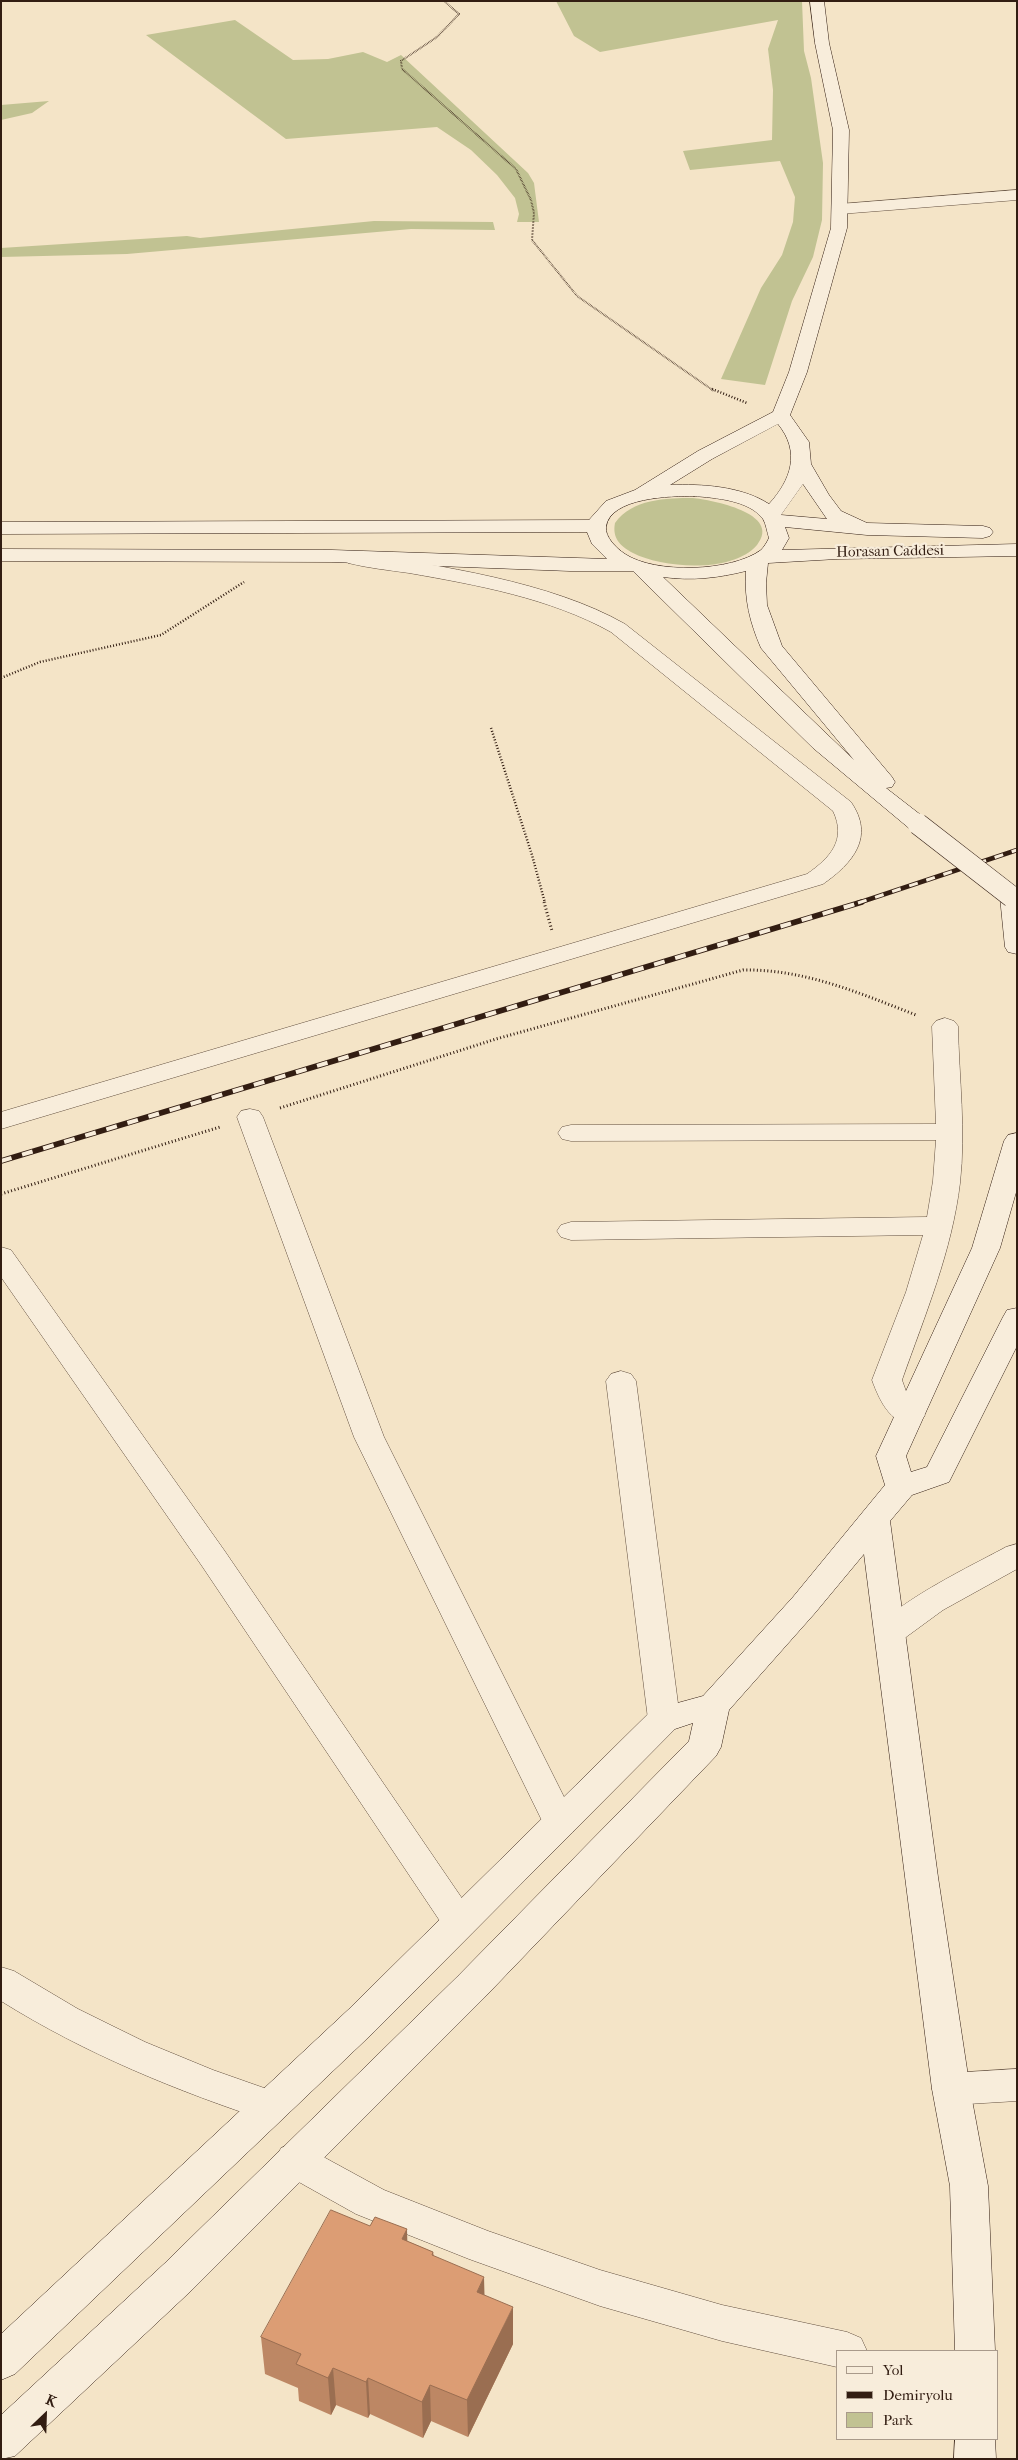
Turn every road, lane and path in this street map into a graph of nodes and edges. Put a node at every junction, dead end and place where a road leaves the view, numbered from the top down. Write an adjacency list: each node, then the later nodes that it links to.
1 (444, 1): 5 (path)
2 (817, 1): 4 (street)
3 (1017, 194): 4 (street)
4 (840, 209): 5 (street)
5 (781, 415): 6 (street); 7 (street)
6 (802, 465): 8 (street); 11 (street)
7 (640, 495): 8 (street); 9 (street)
8 (772, 518): 11 (street, Horasan Caddesi); 16 (street)
9 (597, 526): 10 (street); 17 (street)
10 (1, 528)
11 (867, 529): 12 (street, Horasan Caddesi)
12 (1017, 533)
13 (1017, 550): 16 (street, Horasan Caddesi)
14 (1, 556): 15 (street)
15 (332, 556): 17 (street); 24 (street)
16 (761, 559): 17 (street); 21 (street)
17 (639, 566): 21 (street)
18 (244, 582): 19 (path)
19 (1, 678)
20 (491, 728): 24 (path)
21 (918, 824): 22 (street, bridge)
22 (1014, 900): 23 (street)
23 (1017, 947)
24 (559, 956): 27 (street)
25 (945, 1026): 26 (path); 28 (street)
26 (250, 1117): 31 (path); 44 (street)
27 (1, 1121)
28 (947, 1132): 29 (street); 32 (street)
29 (571, 1134)
30 (1017, 1141): 37 (street)
31 (1, 1194)
32 (940, 1226): 33 (street); 37 (street)
33 (571, 1231)
34 (1, 1256): 45 (street)
35 (1017, 1317): 38 (street)
36 (621, 1380): 43 (street)
37 (910, 1415): 38 (street)
38 (901, 1487): 39 (street)
39 (875, 1520): 41 (street); 42 (street)
40 (1017, 1555): 41 (street)
41 (890, 1632): 48 (street)
42 (714, 1705): 43 (street); 50 (street)
43 (664, 1719): 44 (street)
44 (560, 1823): 45 (street)
45 (460, 1923): 49 (street)
46 (1, 1982): 49 (street)
47 (1017, 2085): 48 (street)
48 (952, 2089): 52 (street)
49 (272, 2106): 53 (street)
50 (294, 2160): 51 (street); 55 (street)
51 (843, 2350)
52 (975, 2350)
53 (1, 2361)
54 (975, 2440): 56 (street)
55 (1, 2442)
56 (975, 2459)

